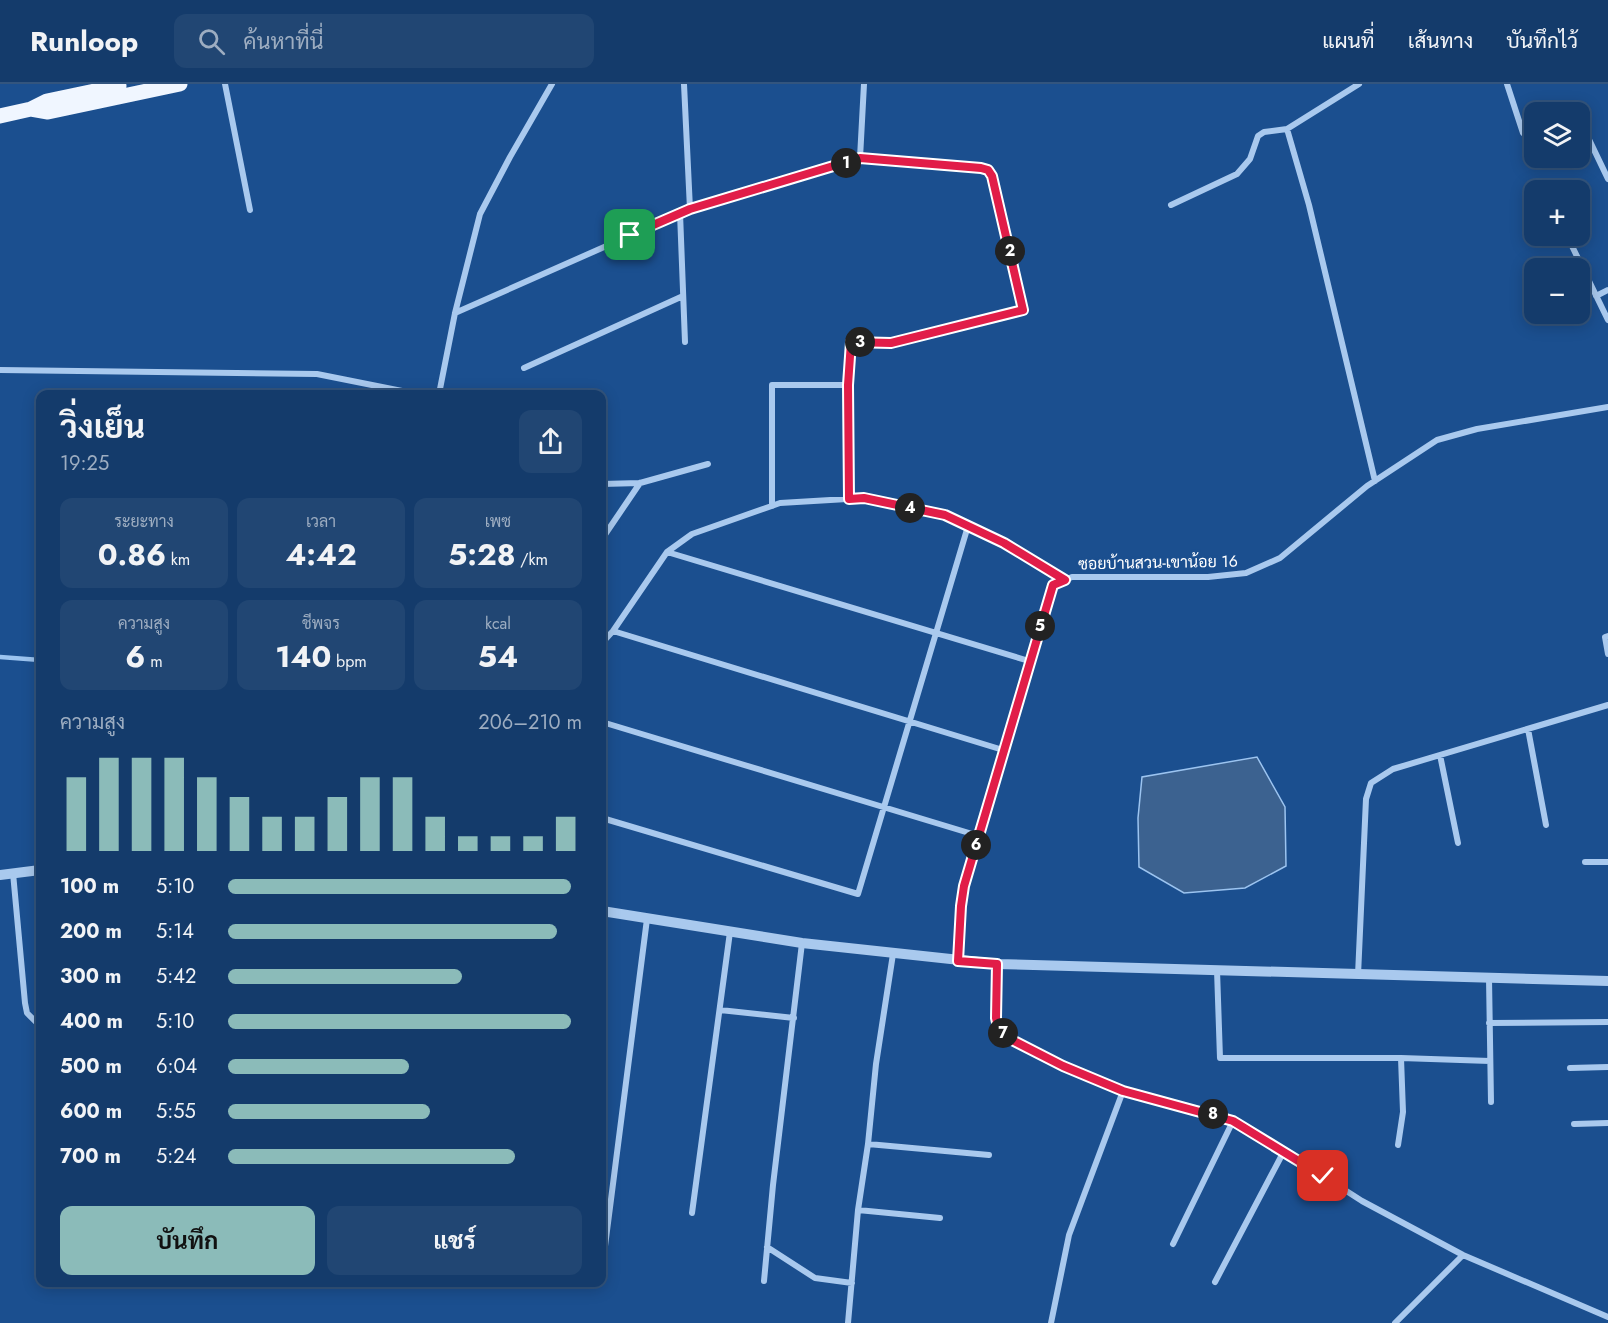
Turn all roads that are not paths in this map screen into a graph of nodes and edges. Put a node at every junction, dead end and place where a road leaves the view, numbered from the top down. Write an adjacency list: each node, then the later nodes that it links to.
1 (130, 84): 9 (main road)
2 (180, 84): 9 (main road)
3 (225, 84): 18 (street)
4 (552, 84): 24 (street)
5 (684, 84): 17 (street)
6 (864, 84): 14 (street)
7 (1359, 84): 11 (street)
8 (1507, 84): 12 (street)
9 (31, 109): 10 (main road)
10 (0, 116)
11 (1287, 129): 16 (street); 34 (street)
12 (1522, 134)
13 (1590, 141): 15 (street)
14 (860, 158): 17 (street); 29 (street)
15 (1608, 179)
16 (1171, 206)
17 (690, 209): 19 (street)
18 (250, 210)
19 (680, 213): 22 (street); 24 (street)
20 (1572, 246): 23 (street)
21 (1608, 290): 23 (street)
22 (683, 296): 26 (street); 27 (street)
23 (1596, 296): 25 (street)
24 (456, 313): 31 (street)
25 (1608, 320)
26 (685, 342)
27 (524, 368)
28 (0, 370): 30 (street)
29 (848, 385): 37 (street); 38 (street)
30 (397, 390)
31 (440, 390)
32 (1608, 407): 34 (street, ซอยบ้านสวน-เขาน้อย 16)
33 (708, 464): 35 (street)
34 (1375, 481): 42 (street, ซอยบ้านสวน-เขาน้อย 16)
35 (640, 483): 36 (street); 40 (street)
36 (606, 484)
37 (849, 499): 38 (street); 39 (street)
38 (772, 506): 41 (street)
39 (968, 526): 42 (street); 44 (street)
40 (606, 533)
41 (667, 552): 43 (street); 44 (street)
42 (1065, 580): 48 (street, ซอยบ้านสวน-เขาน้อย 16)
43 (613, 631): 46 (street); 50 (street)
44 (936, 633): 48 (street); 50 (street)
45 (1608, 636): 47 (street)
46 (606, 639)
47 (1608, 654)
48 (1029, 661): 53 (street, ซอยบ้านสวน-เขาน้อย 16)
49 (1608, 705): 52 (street)
50 (909, 721): 53 (street); 55 (street)
51 (606, 723): 55 (street)
52 (1528, 729): 54 (street); 57 (street)
53 (1004, 750): 58 (street, ซอยบ้านสวน-เขาน้อย 16)
54 (1440, 755): 59 (street); 73 (street)
55 (884, 808): 56 (street); 58 (street)
56 (606, 819)
57 (1546, 825)
58 (979, 836): 70 (street, ซอยบ้านสวน-เขาน้อย 16)
59 (1458, 843)
60 (1586, 862): 61 (street)
61 (1608, 862)
62 (36, 870): 63 (street)
63 (13, 873): 64 (street); 78 (street)
64 (0, 875)
65 (606, 912): 66 (street)
66 (647, 919): 67 (street); 97 (street)
67 (730, 932): 68 (street); 76 (street)
68 (802, 943): 69 (street); 77 (street)
69 (893, 954): 70 (street); 90 (street)
70 (958, 961): 71 (street)
71 (997, 964): 72 (street); 85 (street)
72 (1217, 970): 73 (street); 81 (street)
73 (1358, 975): 74 (street)
74 (1489, 978): 75 (street); 80 (street)
75 (1608, 981)
76 (720, 1010): 77 (street); 95 (street)
77 (794, 1018): 99 (street)
78 (36, 1022)
79 (1608, 1022): 80 (street)
80 (1489, 1023): 82 (street)
81 (1401, 1058): 82 (street); 91 (street)
82 (1490, 1061): 86 (street)
83 (1608, 1067): 84 (street)
84 (1570, 1068)
85 (1123, 1091): 87 (street); 106 (street)
86 (1491, 1102)
87 (1233, 1121): 92 (street); 98 (street)
88 (1608, 1123): 89 (street)
89 (1574, 1124)
90 (868, 1144): 93 (street); 94 (street)
91 (1398, 1145)
92 (1284, 1150): 100 (street); 102 (street)
93 (989, 1155)
94 (858, 1210): 96 (street); 103 (street)
95 (693, 1214)
96 (940, 1218)
97 (606, 1238)
98 (1173, 1244)
99 (767, 1247): 101 (street); 103 (street)
100 (1463, 1255): 104 (street); 107 (street)
101 (764, 1281)
102 (1215, 1282)
103 (852, 1283): 105 (street)
104 (1608, 1317)
105 (848, 1323)
106 (1052, 1323)
107 (1395, 1323)

